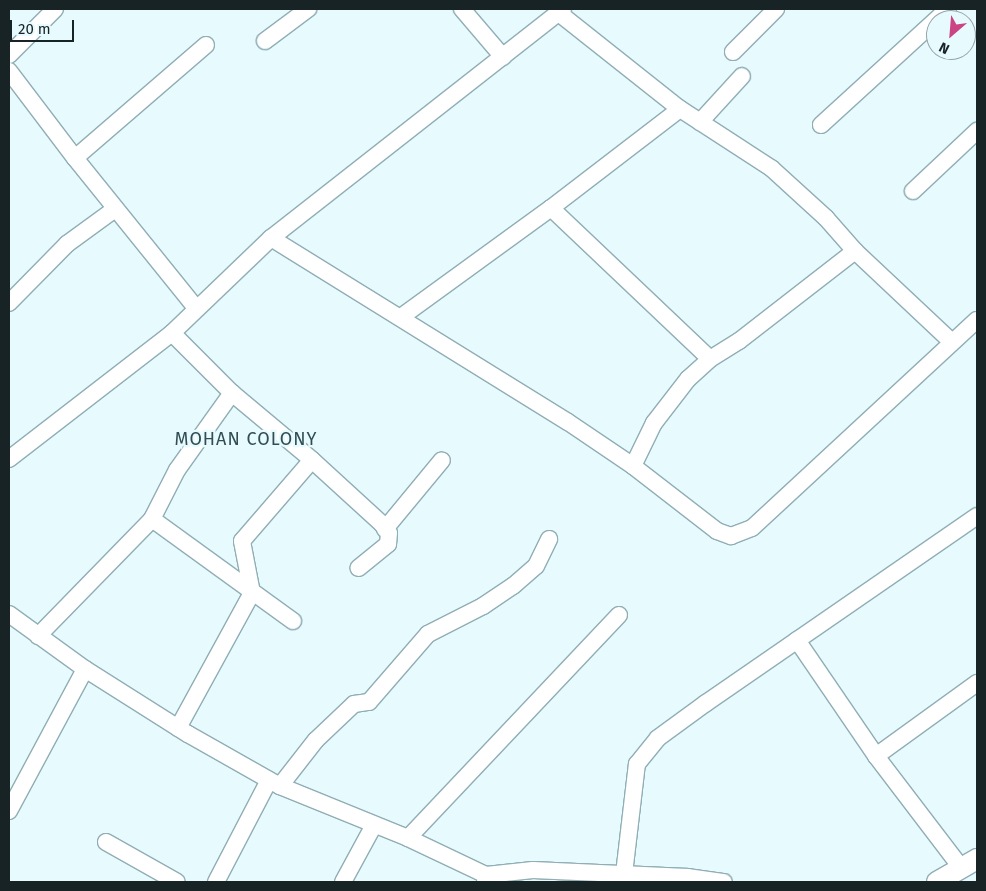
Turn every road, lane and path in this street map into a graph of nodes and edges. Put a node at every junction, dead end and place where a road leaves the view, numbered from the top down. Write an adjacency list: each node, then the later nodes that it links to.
1 (55, 9): 10 (street)
2 (308, 9): 7 (street)
3 (462, 9): 11 (street)
4 (776, 9): 9 (street)
5 (948, 9): 16 (street)
6 (561, 11): 11 (street); 14 (street)
7 (266, 41)
8 (206, 45): 18 (street)
9 (733, 52)
10 (9, 56)
11 (503, 57): 22 (street)
12 (9, 71): 18 (street)
13 (742, 76): 15 (street)
14 (680, 109): 15 (street); 20 (street)
15 (700, 122): 23 (street)
16 (821, 126)
17 (977, 132): 19 (street)
18 (75, 158): 21 (street)
19 (913, 191)
20 (551, 208): 26 (street); 30 (street)
21 (115, 209): 24 (street); 25 (street)
22 (271, 238): 25 (street); 26 (street)
23 (855, 251): 29 (street); 30 (street)
24 (9, 303)
25 (196, 308): 28 (street)
26 (401, 317): 35 (street)
27 (977, 320): 29 (street)
28 (172, 333): 31 (street); 32 (street)
29 (952, 342): 35 (street)
30 (710, 359): 35 (street)
31 (232, 394): 33 (street); 37 (street)
32 (9, 460)
33 (312, 460): 38 (street); 41 (street)
34 (442, 460): 38 (street)
35 (633, 466)
36 (977, 516): 46 (street)
37 (152, 519): 41 (street); 45 (street)
38 (385, 529): 40 (street)
39 (549, 539): 51 (street)
40 (358, 568)
41 (252, 593): 44 (street); 49 (street)
42 (9, 614): 45 (street)
43 (620, 615): 54 (street)
44 (292, 621)
45 (38, 636): 47 (street)
46 (797, 640): 50 (street); 57 (street)
47 (85, 669): 49 (street); 52 (street)
48 (977, 683): 50 (street)
49 (178, 728): 51 (street)
50 (876, 756): 56 (street)
51 (274, 783): 53 (street); 60 (street)
52 (9, 811)
53 (374, 825): 54 (street); 61 (street)
54 (408, 838): 58 (street)
55 (106, 842): 59 (street)
56 (970, 864): 63 (street)
57 (624, 874): 58 (street); 62 (street)
58 (486, 879)
59 (177, 882)
60 (216, 882)
61 (342, 882)
62 (724, 882)
63 (937, 882)

